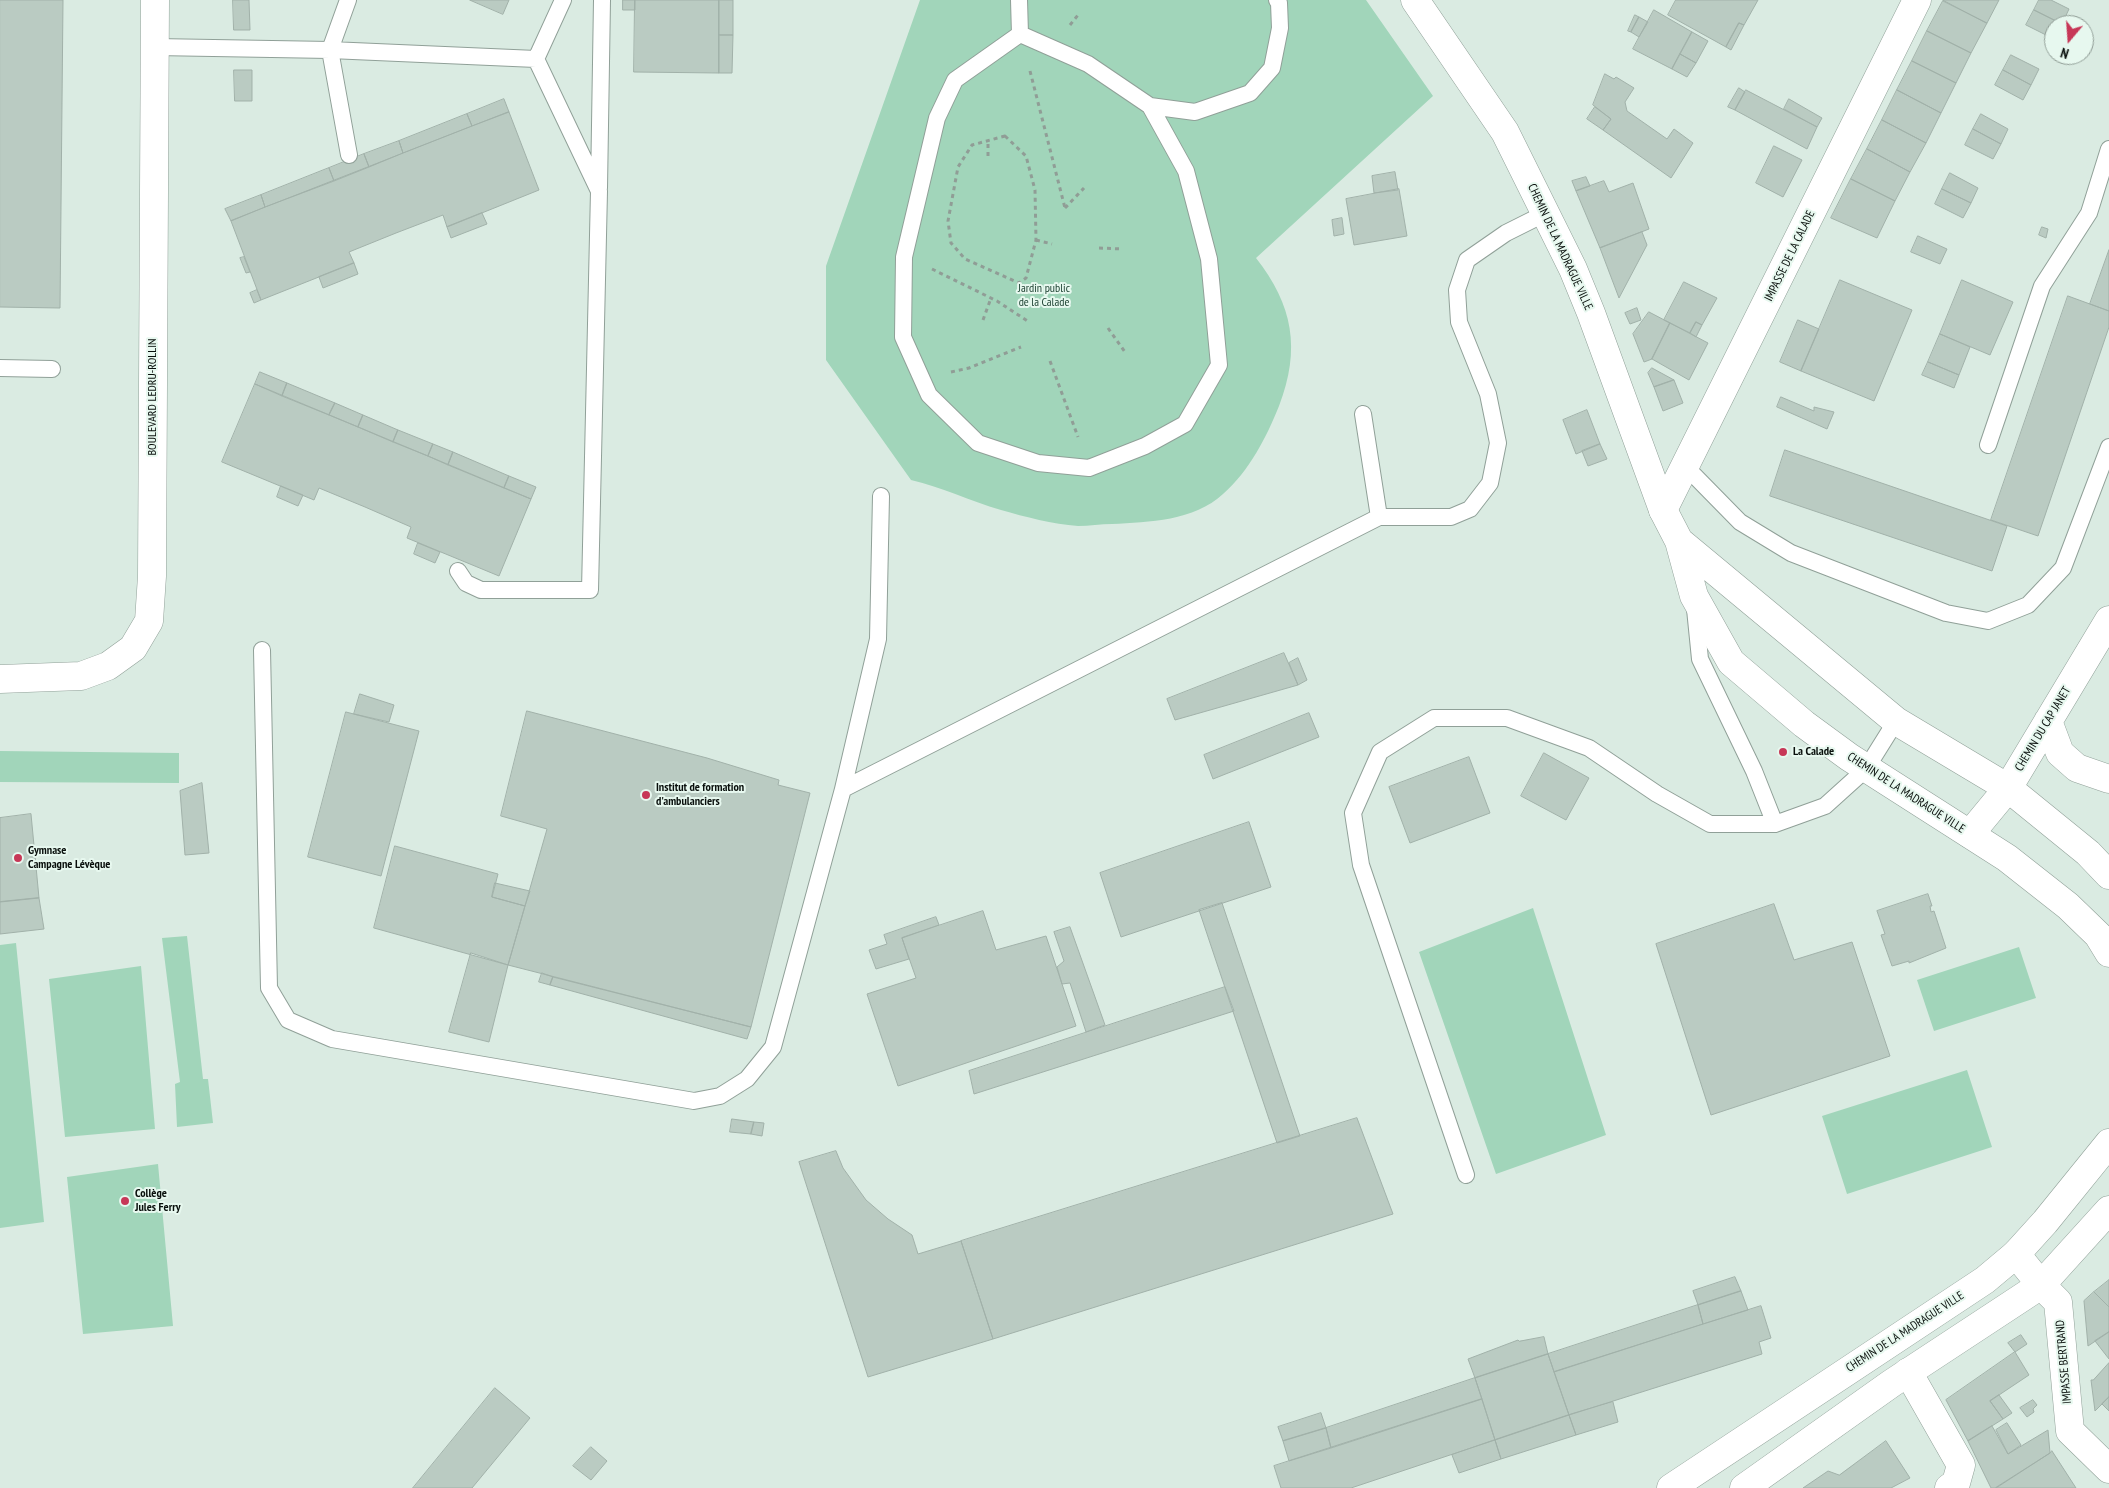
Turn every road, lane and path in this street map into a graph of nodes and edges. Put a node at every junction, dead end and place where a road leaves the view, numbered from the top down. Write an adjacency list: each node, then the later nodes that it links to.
1 (155, 0): 10 (street, BOULEVARD LEDRU-ROLLIN)
2 (348, 0): 11 (lane)
3 (563, 0): 12 (lane)
4 (602, 0): 19 (lane)
5 (1019, 0): 9 (lane)
6 (1277, 0): 13 (lane)
7 (1415, 0): 20 (street, CHEMIN DE LA MADRAGUE VILLE)
8 (1917, 0): 39 (street, IMPASSE DE LA CALADE)
9 (1020, 34): 13 (lane); 18 (path); 25 (lane)
10 (155, 48): 11 (lane); 49 (street, BOULEVARD LEDRU-ROLLIN)
11 (330, 50): 12 (lane); 16 (lane)
12 (536, 59): 19 (lane)
13 (1150, 106): 40 (lane)
14 (988, 140): 17 (path); 21 (path); 21 (path)
15 (2109, 149): 37 (lane)
16 (349, 155)
17 (988, 156)
18 (1084, 188)
19 (599, 191): 45 (lane)
20 (1546, 214): 42 (street, CHEMIN DE LA MADRAGUE VILLE); 43 (lane)
21 (1036, 240): 22 (path)
22 (1052, 244)
23 (1100, 248): 24 (path)
24 (1123, 249)
25 (904, 257): 26 (path); 35 (lane)
26 (991, 298): 27 (path); 28 (path)
27 (983, 320)
28 (1029, 322)
29 (1108, 328): 31 (path)
30 (1021, 347): 35 (path)
31 (1125, 352)
32 (1050, 361): 40 (path)
33 (0, 368): 34 (lane)
34 (52, 369)
35 (922, 379): 40 (lane)
36 (1363, 414): 43 (lane)
37 (1988, 445)
38 (2109, 447): 39 (lane)
39 (1686, 467): 42 (street, IMPASSE DE LA CALADE)
40 (1089, 468)
41 (881, 496): 55 (lane)
42 (1663, 510): 44 (street, CHEMIN DE LA MADRAGUE VILLE)
43 (1379, 517): 55 (lane)
44 (1679, 541): 46 (street, CHEMIN DE LA MADRAGUE VILLE); 50 (street, CHEMIN DE LA MADRAGUE VILLE)
45 (458, 571)
46 (1694, 596): 52 (street, CHEMIN DE LA MADRAGUE VILLE); 56 (lane)
47 (2109, 620): 51 (street, CHEMIN DU CAP JANET)
48 (262, 650): 55 (lane)
49 (0, 679)
50 (1896, 721): 52 (lane); 54 (street, CHEMIN DE LA MADRAGUE VILLE)
51 (2048, 721): 53 (street); 54 (street, CHEMIN DU CAP JANET)
52 (1866, 769): 56 (lane); 57 (street, CHEMIN DE LA MADRAGUE VILLE)
53 (2109, 779)
54 (2008, 788): 57 (street, CHEMIN DU CAP JANET); 58 (street, CHEMIN DE LA MADRAGUE VILLE)
55 (843, 789)
56 (1775, 824): 61 (lane)
57 (1970, 834): 59 (street, CHEMIN DE LA MADRAGUE VILLE)
58 (2109, 875)
59 (2109, 953)
60 (2109, 1145): 63 (street, CHEMIN DE LA MADRAGUE VILLE)
61 (1466, 1175)
62 (2109, 1210): 64 (street)
63 (2016, 1254): 64 (street, IMPASSE BERTRAND); 67 (street, CHEMIN DE LA MADRAGUE VILLE)
64 (2041, 1285): 65 (street); 66 (street, IMPASSE BERTRAND)
65 (1908, 1372): 68 (street); 69 (street)
66 (2109, 1469)
67 (1672, 1488)
68 (1744, 1488)
69 (1949, 1488)

